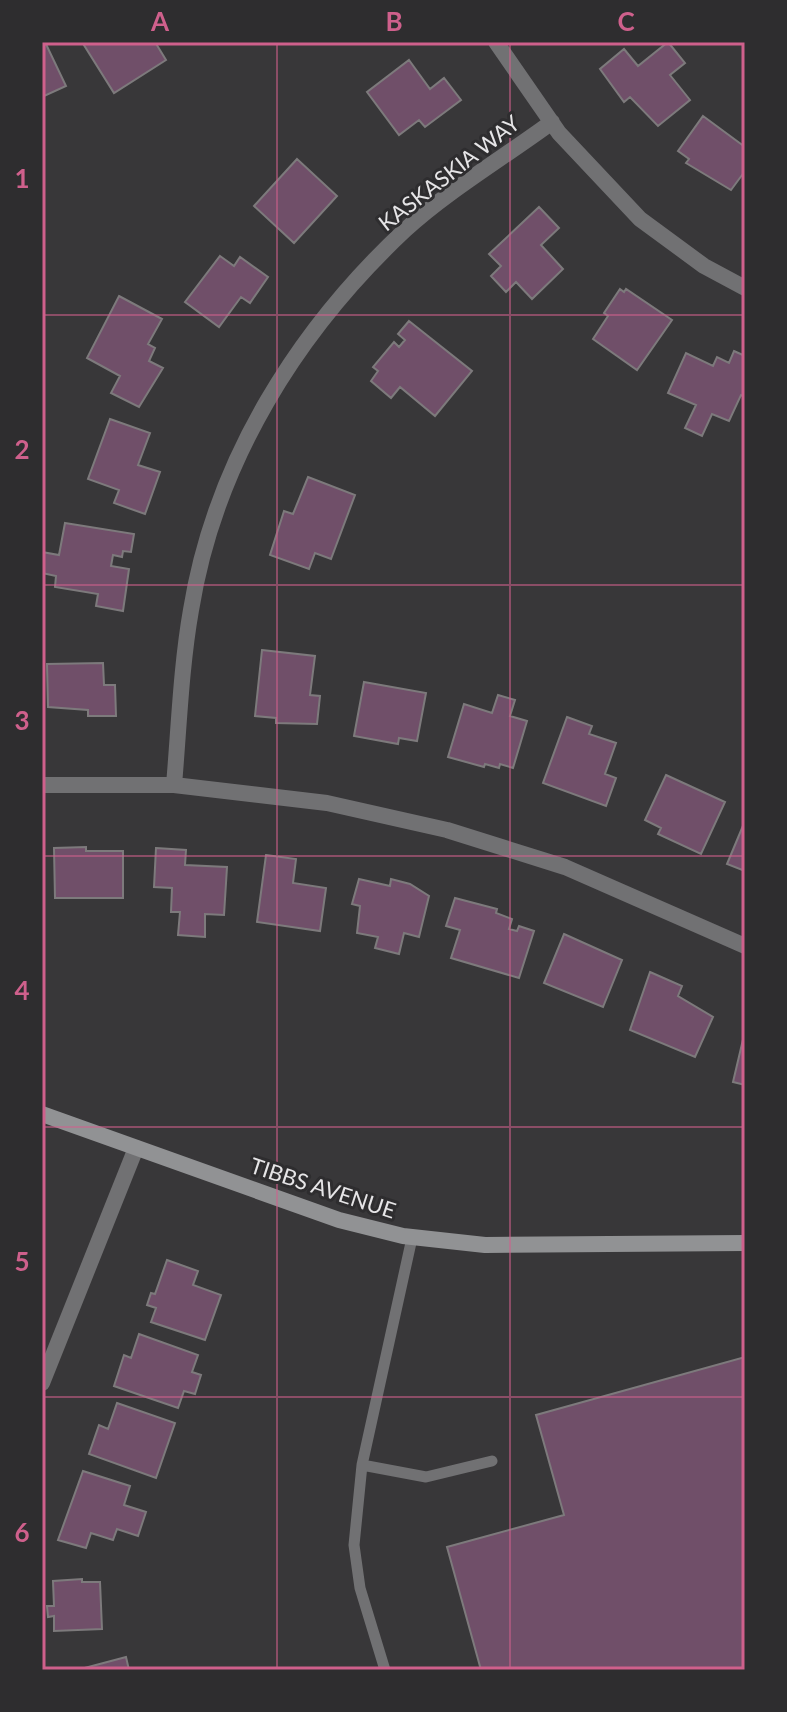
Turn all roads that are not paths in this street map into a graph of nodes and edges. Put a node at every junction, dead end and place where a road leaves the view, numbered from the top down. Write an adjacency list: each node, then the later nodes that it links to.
1 (496, 42): 2 (street)
2 (552, 122): 3 (street); 5 (street, KASKASKIA WAY)
3 (745, 288)
4 (42, 785): 5 (street)
5 (174, 785): 6 (street)
6 (745, 946)
7 (42, 1114): 8 (street, TIBBS AVENUE)
8 (136, 1148): 9 (street, TIBBS AVENUE); 11 (street)
9 (412, 1238): 10 (street, TIBBS AVENUE); 13 (lane)
10 (745, 1243)
11 (42, 1383)
12 (492, 1461): 13 (lane)
13 (362, 1465): 14 (lane)
14 (385, 1670)

